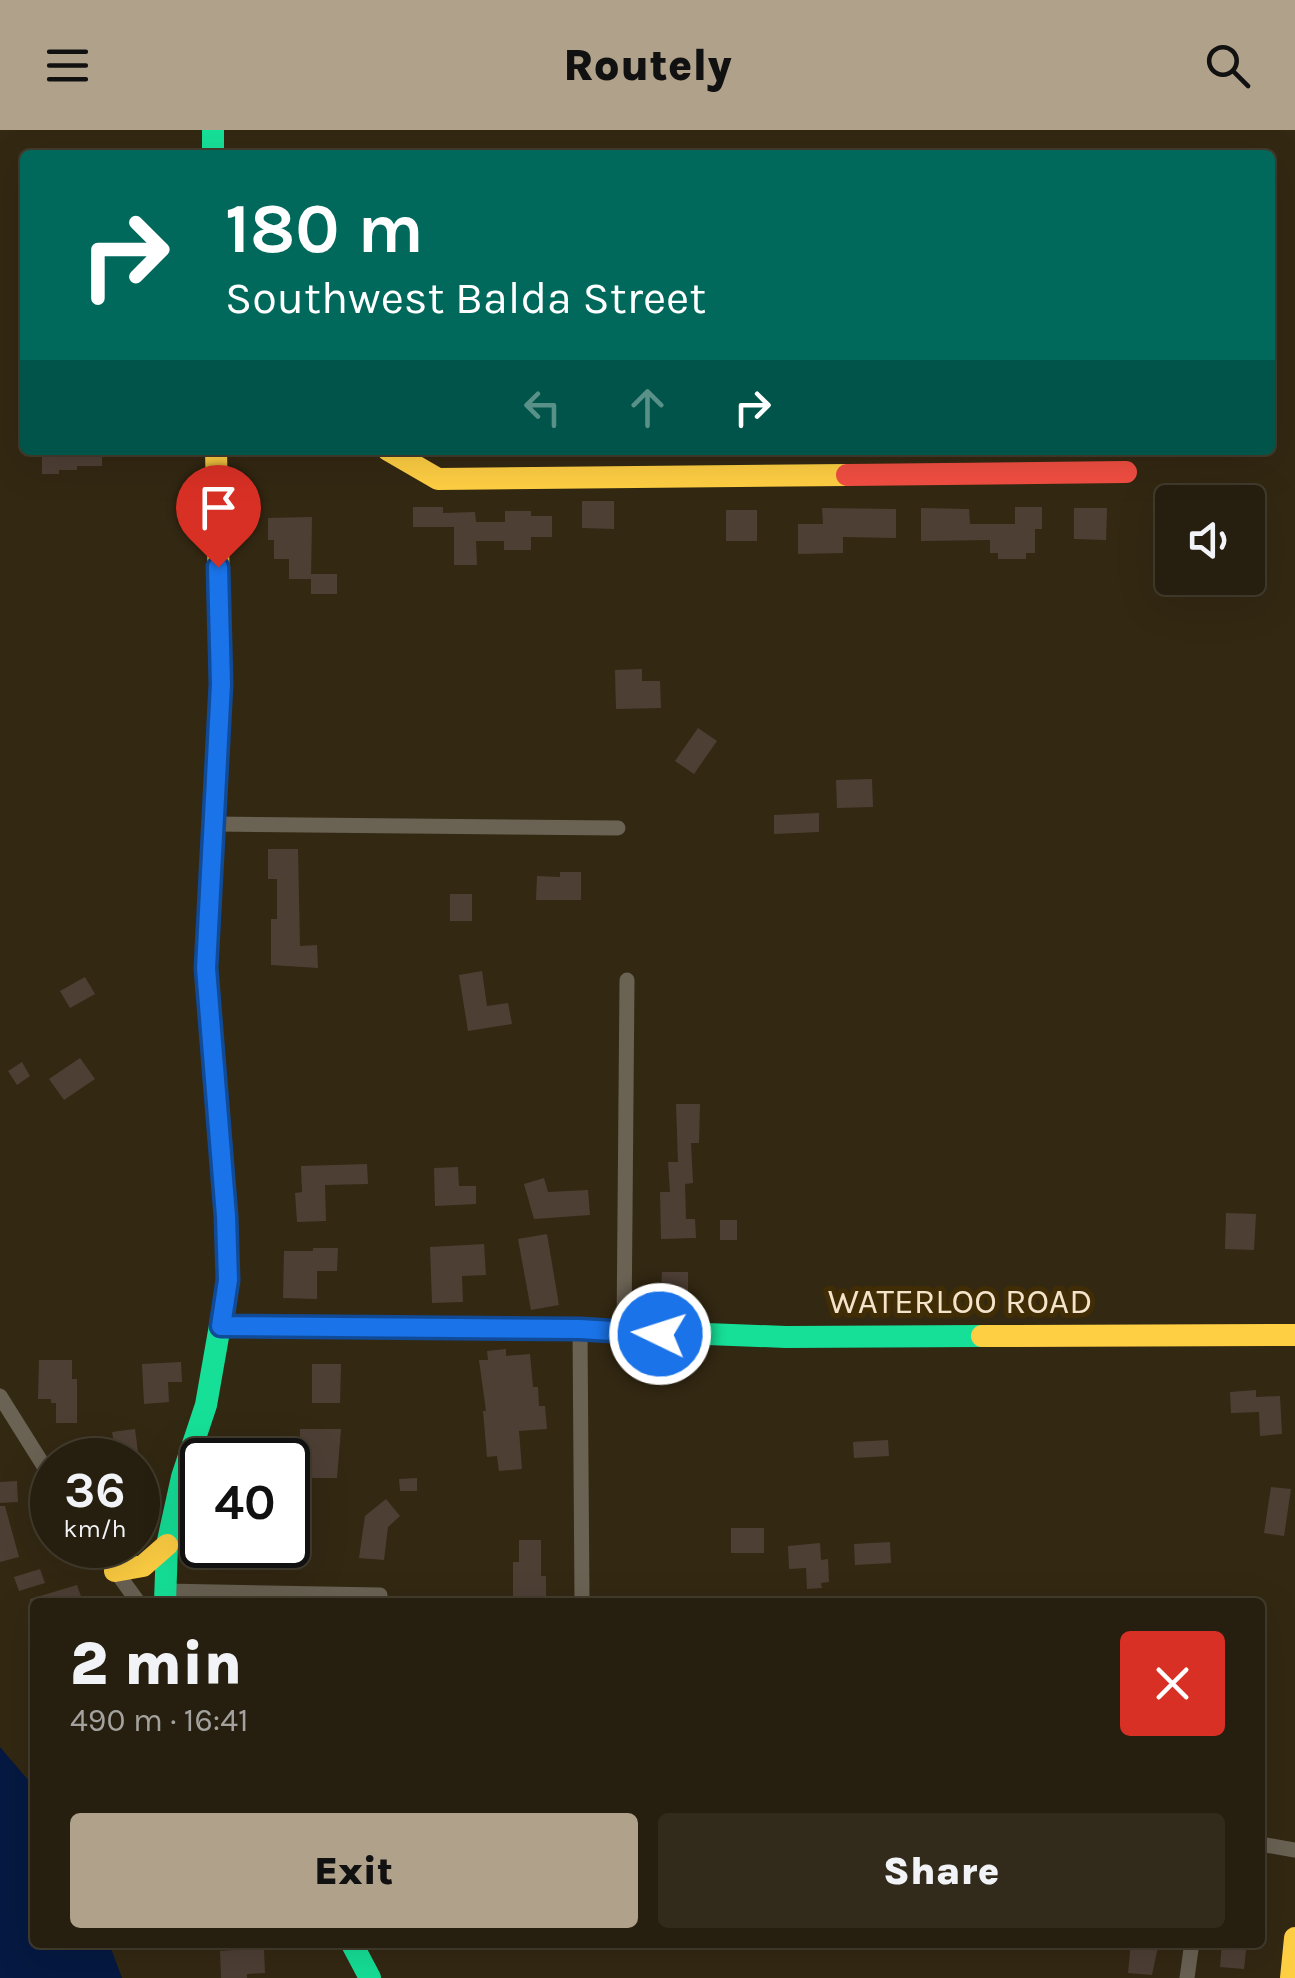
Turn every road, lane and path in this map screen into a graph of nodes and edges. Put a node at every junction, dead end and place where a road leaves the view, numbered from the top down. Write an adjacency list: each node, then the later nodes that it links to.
1 (216, 455): 4 (street)
2 (397, 455): 3 (street)
3 (1126, 472)
4 (215, 824): 5 (street); 7 (street)
5 (618, 828)
6 (627, 980): 9 (street)
7 (221, 1326): 8 (street, WATERLOO ROAD); 13 (street)
8 (580, 1329): 9 (street, WATERLOO ROAD); 19 (street)
9 (624, 1332): 10 (street, WATERLOO ROAD)
10 (1295, 1335)
11 (0, 1396): 12 (street)
12 (30, 1444)
13 (167, 1546): 15 (street); 17 (street)
14 (113, 1568): 15 (street)
15 (115, 1571): 18 (street)
16 (380, 1595): 17 (street)
17 (165, 1597)
18 (135, 1598)
19 (582, 1598)
20 (1265, 1845): 21 (street)
21 (1295, 1850)
22 (1295, 1938): 27 (street)
23 (354, 1948): 25 (street)
24 (1191, 1948): 26 (street)
25 (370, 1978)
26 (1187, 1978)
27 (1291, 1978)

